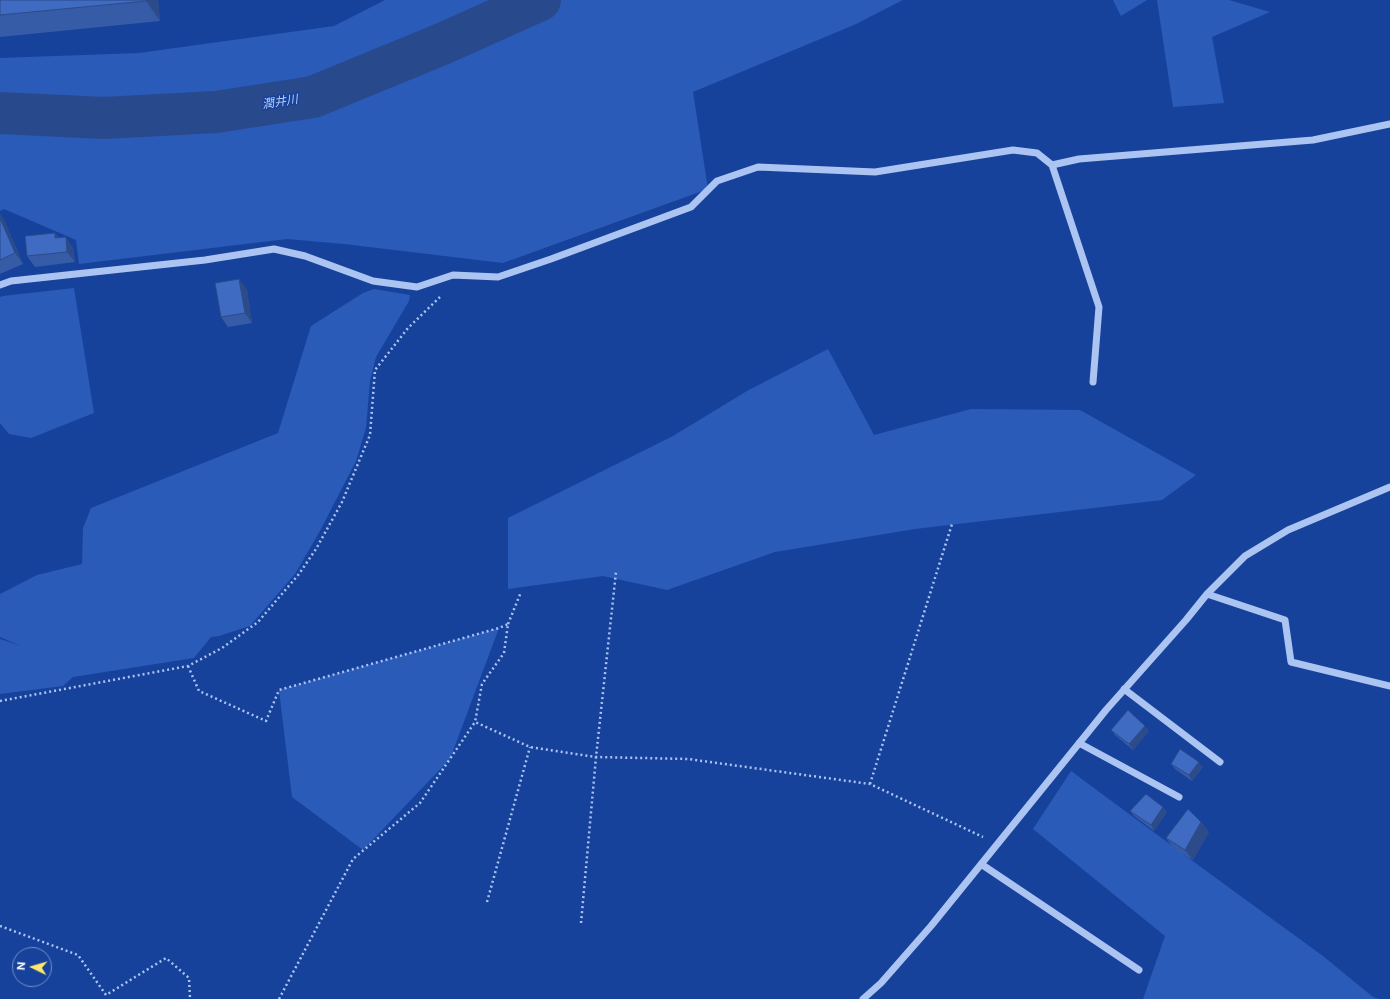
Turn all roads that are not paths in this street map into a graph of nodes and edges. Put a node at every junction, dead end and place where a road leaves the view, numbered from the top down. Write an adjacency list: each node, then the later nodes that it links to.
1 (1390, 124): 2 (street)
2 (1052, 165): 3 (street); 4 (street)
3 (0, 285)
4 (1093, 382)
5 (1390, 487): 6 (street)
6 (1207, 594): 7 (street); 8 (street)
7 (1390, 686)
8 (1124, 689): 9 (street); 10 (street)
9 (1079, 744): 11 (street); 12 (street)
10 (1220, 762)
11 (1179, 797)
12 (981, 864): 13 (street); 14 (street)
13 (1139, 970)
14 (863, 999)

